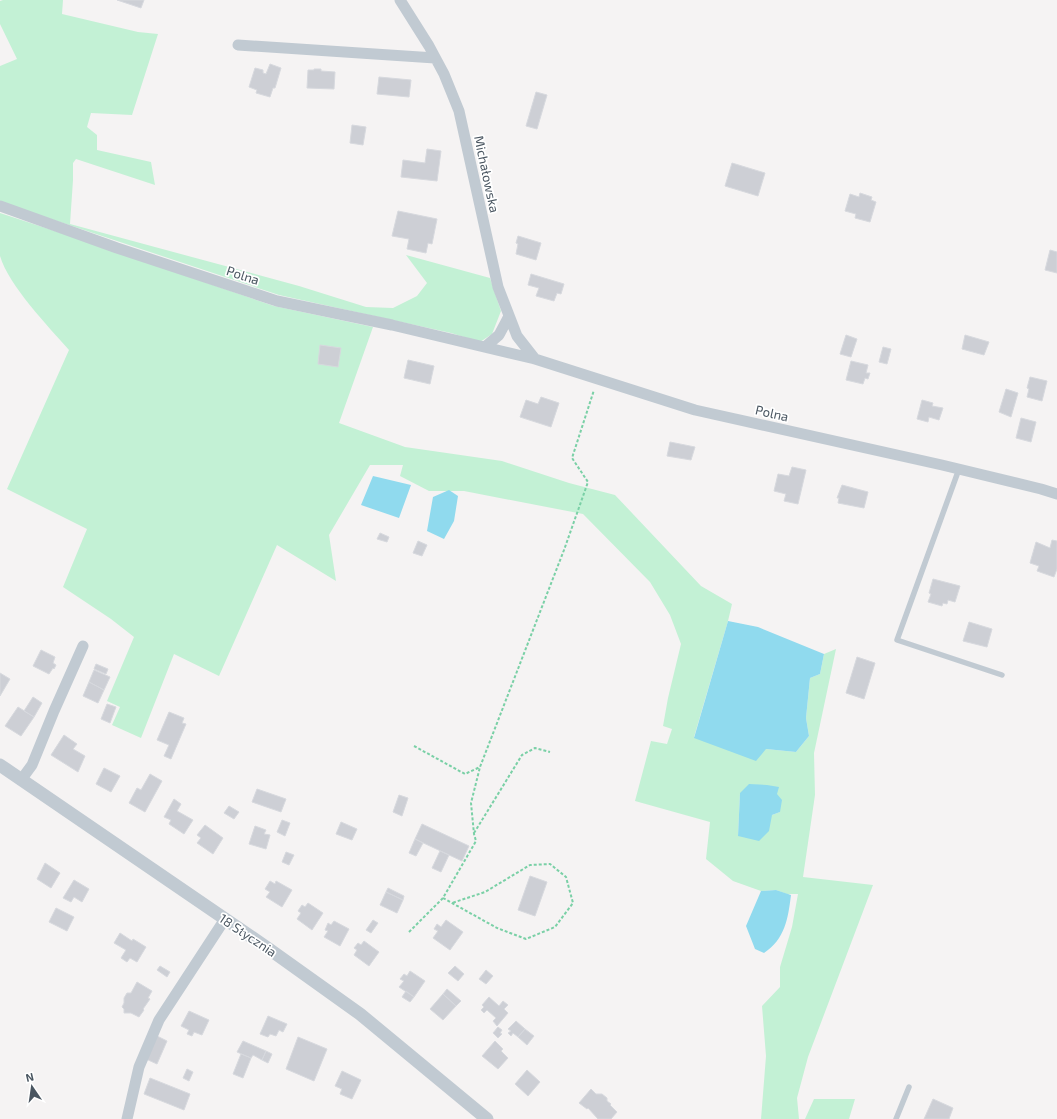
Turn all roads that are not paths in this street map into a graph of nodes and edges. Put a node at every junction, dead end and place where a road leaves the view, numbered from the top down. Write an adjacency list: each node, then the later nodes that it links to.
1 (400, 0): 3 (street, Michałowska)
2 (238, 45): 3 (street)
3 (435, 58): 5 (street, Michałowska)
4 (0, 206): 6 (street, Polna)
5 (509, 316): 6 (street); 7 (street, Michałowska)
6 (485, 347): 7 (street, Polna)
7 (535, 359): 8 (street, Polna)
8 (959, 469): 9 (street, Polna); 11 (lane)
9 (1057, 494)
10 (84, 646): 13 (street)
11 (1002, 674)
12 (0, 766): 13 (street, 18 Stycznia)
13 (21, 780): 14 (street, 18 Stycznia)
14 (225, 919): 16 (street); 17 (street, 18 Stycznia)
15 (909, 1087): 18 (lane)
16 (127, 1119)
17 (486, 1119)
18 (896, 1119)

